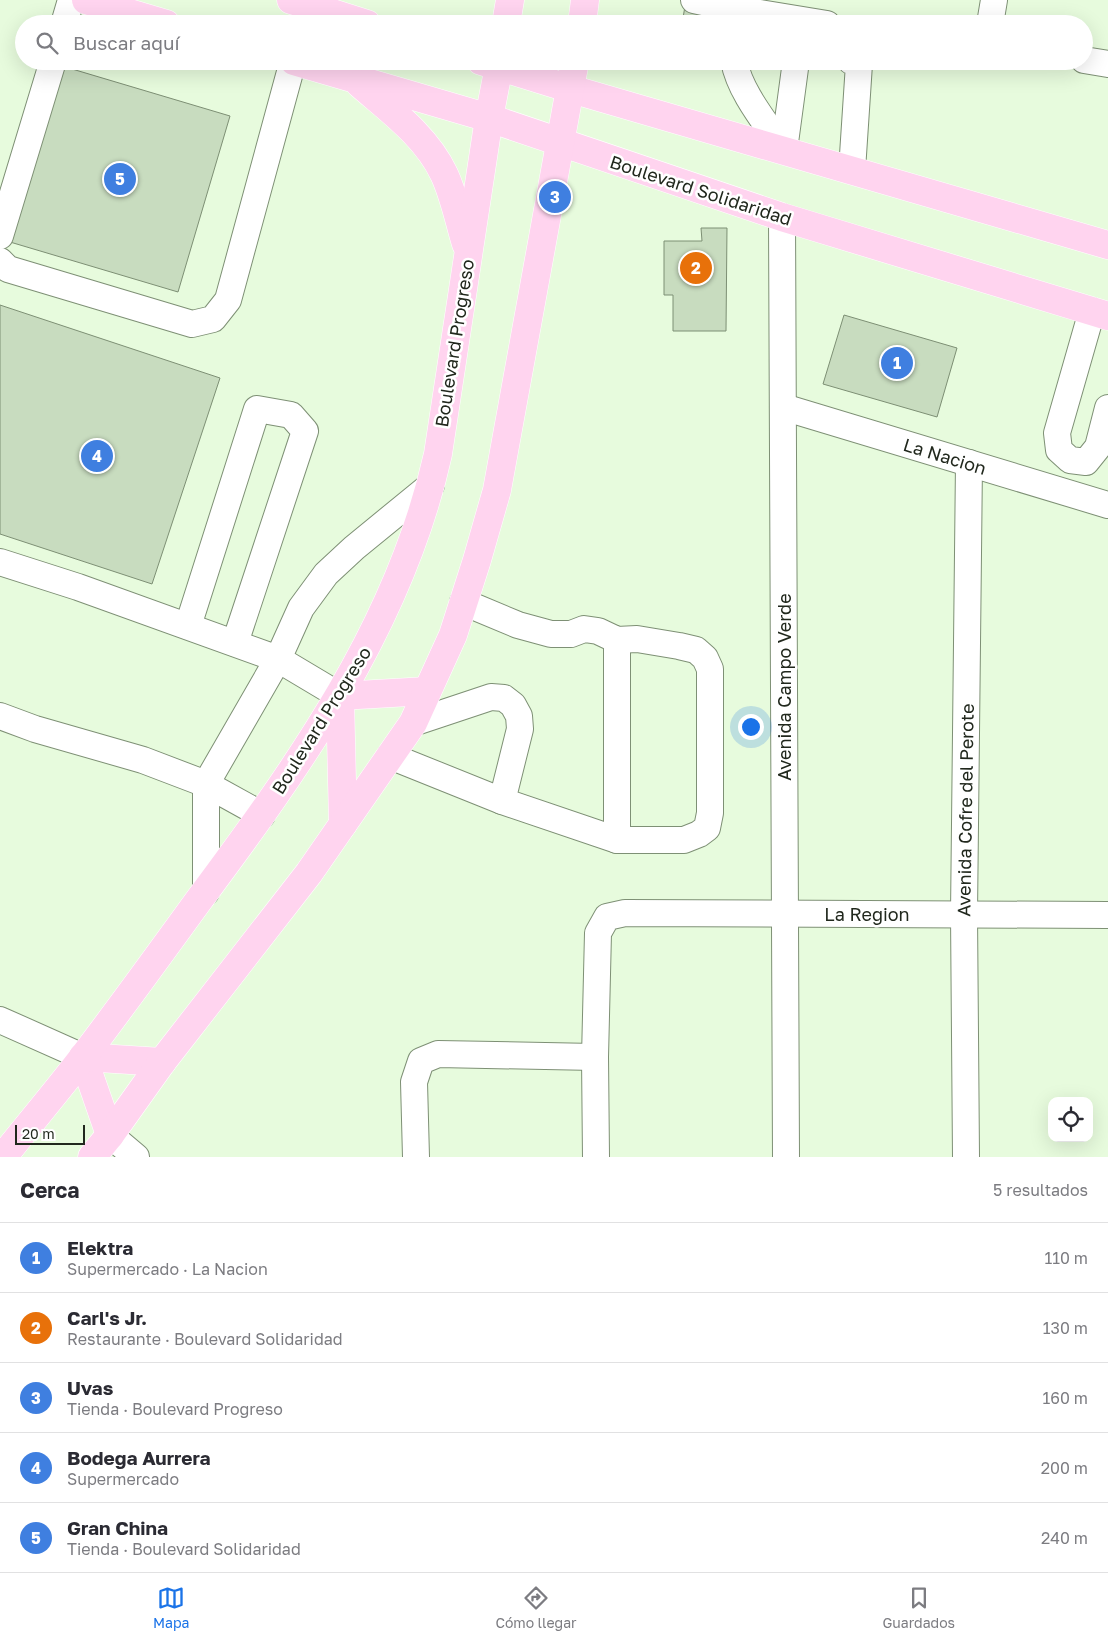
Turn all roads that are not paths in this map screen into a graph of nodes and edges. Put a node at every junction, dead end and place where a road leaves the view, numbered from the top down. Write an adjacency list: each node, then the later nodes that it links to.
1 (71, 0): 9 (street)
2 (86, 0): 10 (main road)
3 (510, 0): 12 (main road)
4 (586, 0): 13 (main road)
5 (694, 0): 8 (street)
6 (994, 0): 15 (street)
7 (315, 2): 11 (main road)
8 (735, 11): 14 (street)
9 (67, 15)
10 (136, 15)
11 (346, 15)
12 (508, 15)
13 (584, 15)
14 (784, 15)
15 (992, 15)
16 (1093, 62): 17 (street)
17 (1108, 64)
18 (50, 70): 34 (street)
19 (292, 70): 37 (street)
20 (324, 70): 27 (main road, Boulevard Solidaridad)
21 (492, 70): 29 (main road, Boulevard Progreso)
22 (514, 70): 28 (main road)
23 (574, 70): 28 (main road)
24 (736, 70): 31 (street)
25 (795, 70): 31 (street)
26 (859, 70): 32 (street)
27 (353, 79): 29 (main road, Boulevard Solidaridad); 36 (main road)
28 (571, 89): 30 (main road); 31 (main road)
29 (489, 118): 30 (main road, Boulevard Solidaridad); 36 (main road, Boulevard Progreso)
30 (559, 143): 33 (main road, Boulevard Solidaridad); 45 (main road)
31 (784, 150): 32 (main road)
32 (852, 170): 35 (main road)
33 (782, 217): 38 (main road, Boulevard Solidaridad); 39 (street, Avenida Campo Verde)
34 (0, 236)
35 (1108, 245)
36 (468, 251): 42 (main road, Boulevard Progreso)
37 (0, 261)
38 (1100, 314): 40 (street)
39 (783, 407): 41 (street, La Nacion); 61 (street, Avenida Campo Verde)
40 (1108, 408)
41 (969, 463): 43 (street, La Nacion); 62 (street, Avenida Cofre del Perote)
42 (431, 485): 49 (street); 51 (main road, Boulevard Progreso)
43 (1108, 505)
44 (0, 562): 46 (street)
45 (463, 602): 47 (street); 50 (main road)
46 (188, 626): 48 (street); 48 (street)
47 (617, 640): 59 (street); 59 (street)
48 (235, 643): 49 (street)
49 (278, 659): 51 (street); 55 (street)
50 (427, 691): 51 (main road); 53 (main road)
51 (340, 696): 57 (main road, Boulevard Progreso); 58 (main road)
52 (0, 716): 55 (street)
53 (413, 723): 54 (main road); 56 (street)
54 (390, 756): 56 (street); 58 (main road)
55 (206, 784): 57 (street); 60 (street)
56 (502, 801): 59 (street)
57 (262, 815): 60 (main road, Boulevard Progreso)
58 (343, 824): 67 (main road)
59 (617, 840)
60 (206, 892): 65 (main road, Boulevard Progreso)
61 (785, 914): 62 (street, La Region); 66 (street, La Region); 74 (street, Avenida Campo Verde)
62 (964, 914): 63 (street, La Region); 75 (street, Avenida Cofre del Perote)
63 (1108, 915)
64 (4, 1022): 65 (street)
65 (83, 1057): 67 (main road); 68 (main road); 69 (main road, Boulevard Progreso)
66 (595, 1057): 72 (street); 73 (street)
67 (162, 1062): 68 (main road)
68 (110, 1135): 70 (main road); 71 (street)
69 (3, 1157)
70 (92, 1157)
71 (136, 1157)
72 (416, 1157)
73 (596, 1157)
74 (786, 1157)
75 (966, 1157)

